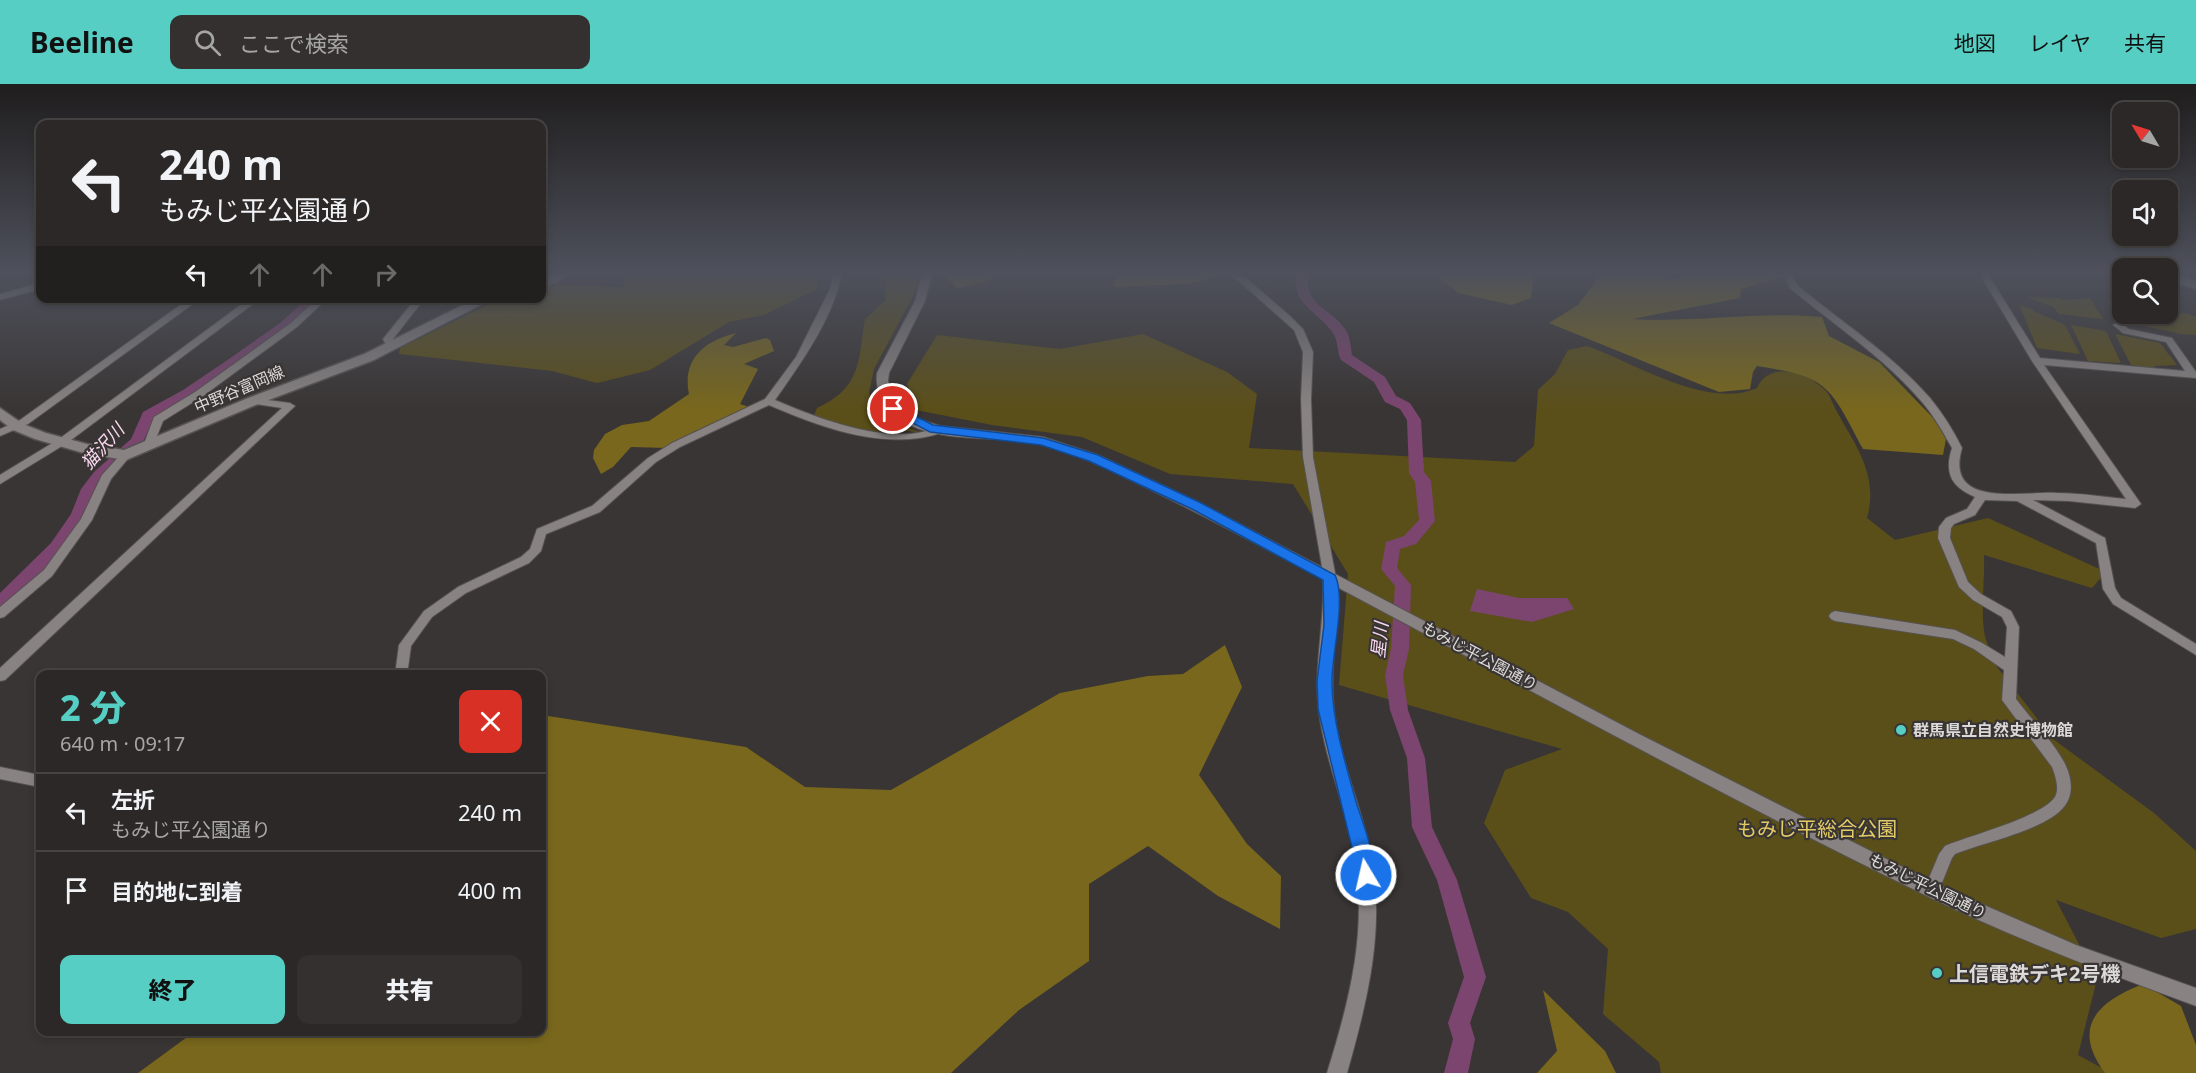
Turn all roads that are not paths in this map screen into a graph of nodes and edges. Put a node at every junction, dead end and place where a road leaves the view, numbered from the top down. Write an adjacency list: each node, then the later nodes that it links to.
1 (170, 317): 18 (street)
2 (231, 317): 21 (street)
3 (300, 317): 22 (street)
4 (406, 317): 12 (street)
5 (450, 317): 12 (main road, 中野谷富岡線)
6 (819, 317): 16 (street)
7 (912, 317): 19 (street, もみじ平公園通り)
8 (1286, 317): 27 (street)
9 (1832, 317): 25 (street)
10 (2010, 317): 13 (street)
11 (2118, 325): 14 (street)
12 (391, 347): 15 (main road, 中野谷富岡線)
13 (2037, 361): 14 (street); 26 (street)
14 (2194, 375)
15 (253, 401): 22 (main road, 中野谷富岡線); 33 (street)
16 (770, 401): 19 (street); 32 (street)
17 (0, 412): 18 (main road)
18 (16, 426): 20 (street); 21 (main road)
19 (940, 430): 27 (street, もみじ平公園通り)
20 (0, 433)
21 (63, 441): 23 (main road); 24 (street)
22 (153, 445): 23 (main road, 中野谷富岡線)
23 (122, 455): 28 (street)
24 (0, 480)
25 (1981, 497): 26 (street); 31 (street)
26 (2019, 498): 30 (street)
27 (1330, 578): 36 (street, もみじ平公園通り); 38 (street)
28 (0, 614)
29 (1835, 616): 31 (street)
30 (2196, 650)
31 (2010, 667): 36 (street)
32 (402, 670)
33 (0, 676)
34 (0, 773): 35 (street)
35 (36, 780)
36 (1932, 890): 37 (street, もみじ平公園通り)
37 (2196, 996)
38 (1337, 1073)

